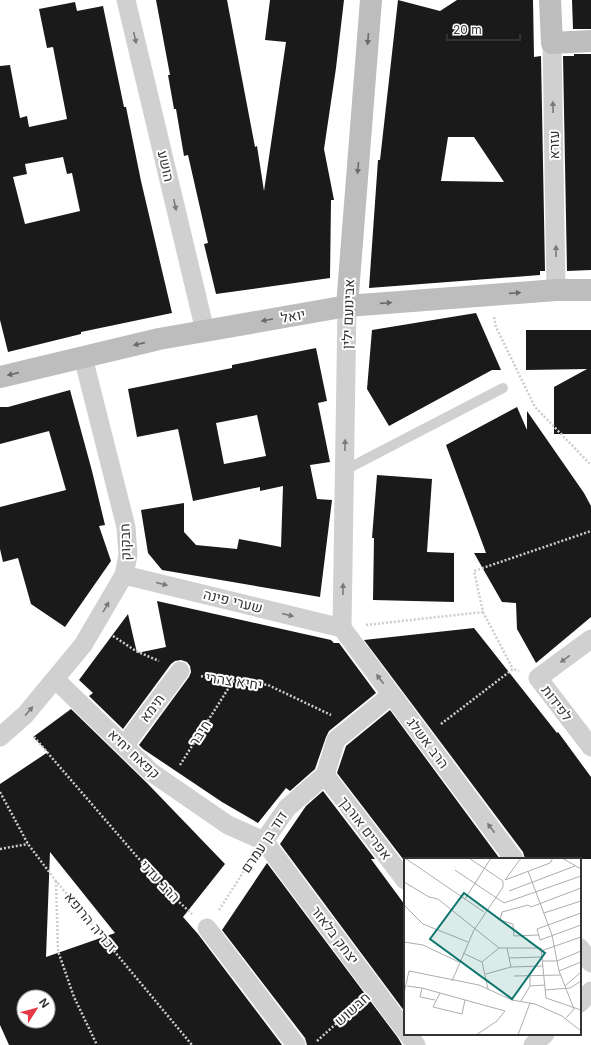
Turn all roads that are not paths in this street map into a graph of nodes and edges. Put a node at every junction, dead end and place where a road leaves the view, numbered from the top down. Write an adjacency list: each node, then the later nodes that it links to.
1 (126, 0): 9 (street, הושע, one-way to 9)
2 (371, 0): 8 (street, אבינועם ילין, one-way to 8)
3 (550, 0): 5 (street, עזרא)
4 (591, 41): 5 (street)
5 (552, 43): 6 (street, עזרא, one-way to 5)
6 (556, 290): 7 (street, יואל); 8 (street, יואל, one-way to 6)
7 (591, 290)
8 (347, 306): 9 (street, יואל, one-way to 9); 13 (street, אבינועם ילין, one-way to 8)
9 (205, 331): 10 (street, יואל, one-way to 10)
10 (84, 357): 11 (street, יואל, one-way to 11); 14 (street, חבקוק)
11 (0, 377)
12 (504, 388): 13 (lane)
13 (344, 470): 15 (street, אבינועם ילין, one-way to 13)
14 (124, 575): 15 (street, שערי פינה, one-way to 15); 18 (street, חבקוק, one-way to 14)
15 (342, 628): 19 (street, הרב אשלג, one-way to 15)
16 (591, 640): 22 (street, לפידות, one-way to 22)
17 (180, 671): 21 (street, תימא)
18 (55, 679): 20 (street, חבקוק, one-way to 18); 21 (street, קפאח יחיא)
19 (391, 694): 23 (street); 25 (street, הרב אשלג, one-way to 19)
20 (0, 737)
21 (124, 746): 24 (street, קפאח יחיא)
22 (591, 747)
23 (325, 776): 24 (street, דוד בן עמרם); 26 (street, אפרים אורבך)
24 (264, 841): 30 (street, יצחק בלאזר)
25 (513, 858)
26 (404, 879)
27 (207, 928): 34 (street)
28 (581, 949): 29 (street)
29 (591, 963)
30 (404, 1029)
31 (409, 1035): 35 (street)
32 (525, 1035): 36 (street)
33 (544, 1035): 36 (street)
34 (296, 1045)
35 (416, 1045)
36 (532, 1045)

